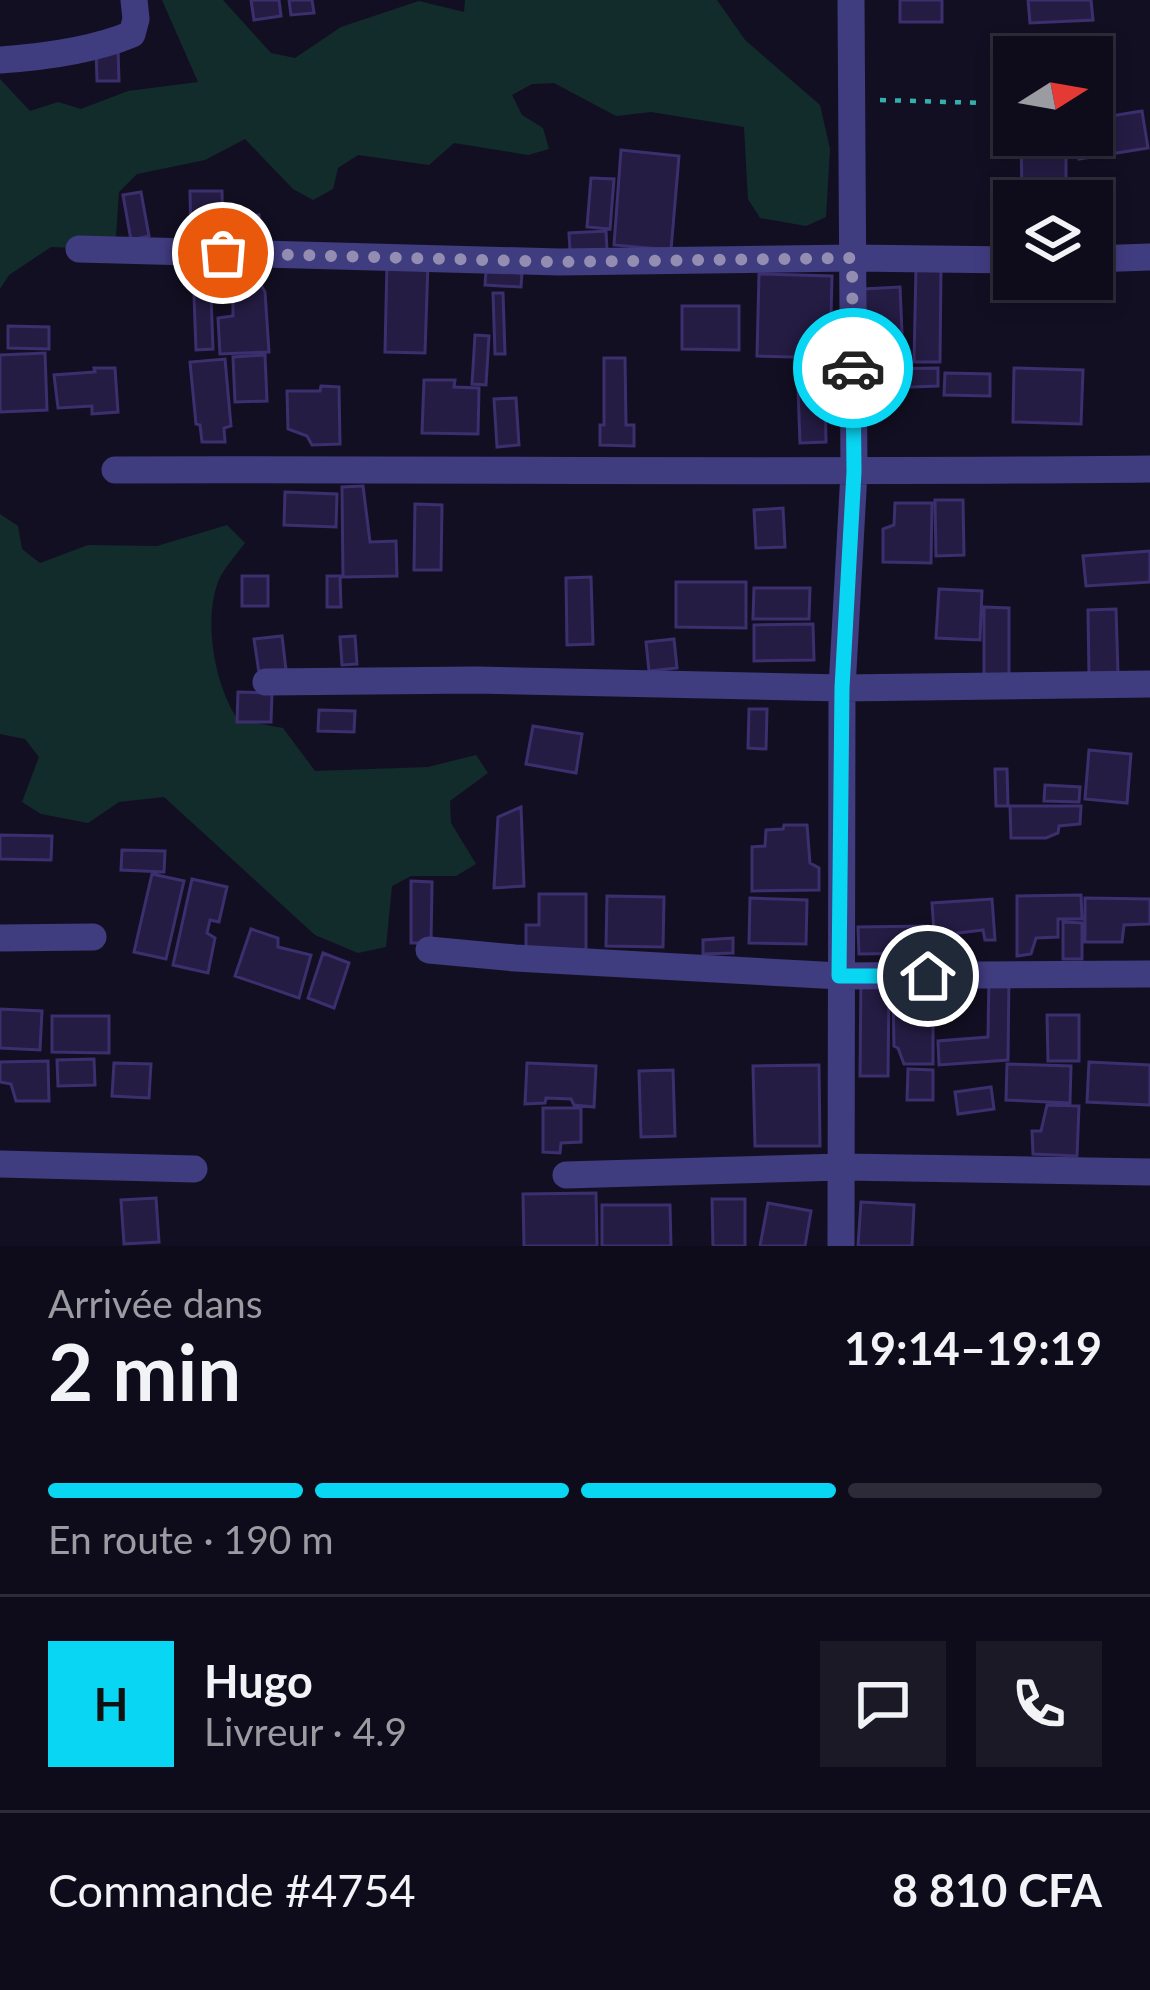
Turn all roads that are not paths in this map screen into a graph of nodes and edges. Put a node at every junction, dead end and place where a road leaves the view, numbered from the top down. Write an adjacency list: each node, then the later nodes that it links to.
1 (134, 0): 3 (street)
2 (851, 0): 6 (street)
3 (0, 60)
4 (79, 249): 6 (street)
5 (1150, 257): 7 (street)
6 (852, 258): 8 (street); 11 (street)
7 (1113, 258)
8 (993, 260)
9 (1150, 469): 11 (street)
10 (116, 470): 11 (street)
11 (854, 472): 14 (street)
12 (266, 682): 14 (street)
13 (1150, 685): 14 (street)
14 (842, 688): 19 (street)
15 (93, 937): 16 (street)
16 (0, 938)
17 (428, 950): 19 (street)
18 (1150, 974): 19 (street)
19 (839, 976): 21 (street)
20 (0, 1164): 22 (street)
21 (841, 1167): 23 (street); 24 (street); 25 (street)
22 (194, 1168)
23 (1150, 1172)
24 (566, 1175)
25 (841, 1246)

